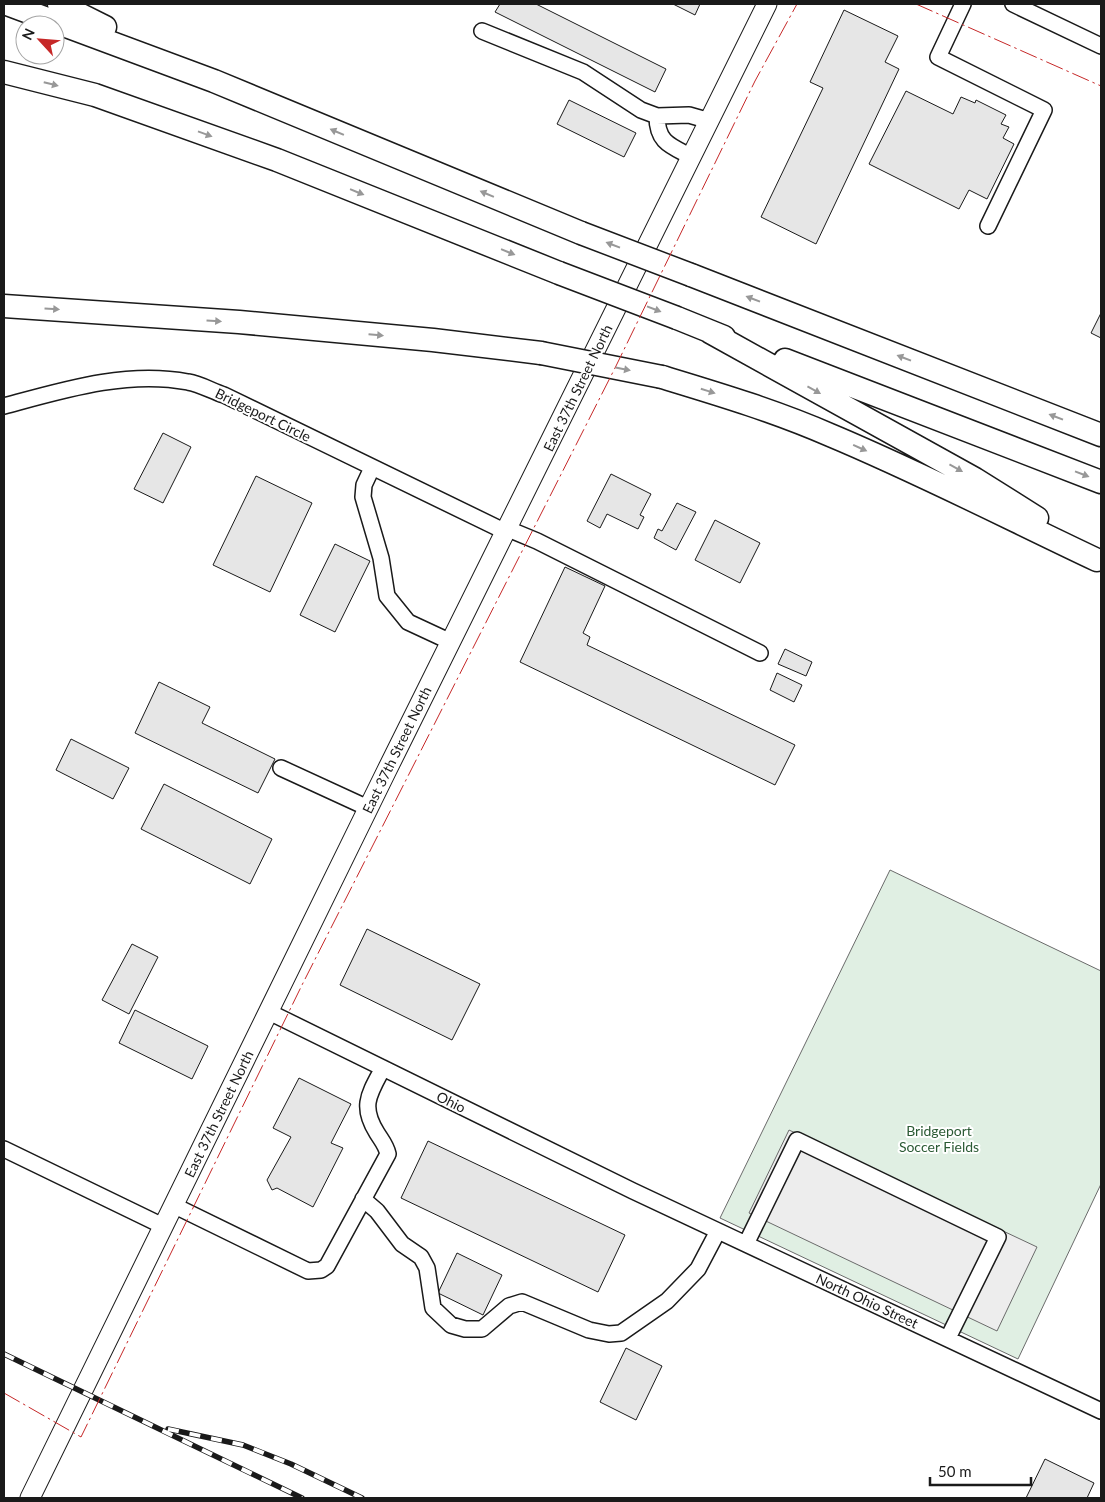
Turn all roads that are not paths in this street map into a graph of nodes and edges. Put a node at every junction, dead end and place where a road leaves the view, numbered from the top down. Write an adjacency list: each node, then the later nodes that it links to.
1 (7, 4): 9 (highway)
2 (59, 4): 9 (highway)
3 (767, 4): 11 (main road, East 37th Street North)
4 (963, 4): 13 (street)
5 (1013, 4): 7 (street)
6 (482, 31): 10 (street)
7 (1101, 46)
8 (4, 72): 15 (highway, one-way to 15, bridge)
9 (214, 81): 17 (highway, one-way to 9, bridge)
10 (657, 116): 11 (street); 12 (street)
11 (710, 121): 12 (main road, East 37th Street North)
12 (692, 157): 20 (main road, East 37th Street North)
13 (988, 226)
14 (4, 306): 21 (highway, one-way to 21, bridge)
15 (710, 332): 19 (highway, one-way to 19); 21 (highway, one-way to 21)
16 (4, 406): 18 (street, Bridgeport Circle)
17 (1101, 435)
18 (372, 468): 20 (street, Bridgeport Circle); 22 (street)
19 (1101, 482)
20 (507, 530): 22 (main road, East 37th Street North); 23 (street, Bridgeport Circle)
21 (1099, 562)
22 (451, 642): 25 (main road, East 37th Street North)
23 (760, 653)
24 (281, 768): 25 (street)
25 (368, 808): 26 (main road, East 37th Street North)
26 (269, 1012): 27 (street, Ohio); 31 (main road, East 37th Street North)
27 (383, 1068): 29 (street, Ohio); 30 (street)
28 (4, 1149): 32 (street)
29 (633, 1191): 33 (street, North Ohio Street)
30 (363, 1199): 31 (street); 33 (street)
31 (173, 1205): 32 (main road, East 37th Street North)
32 (163, 1226): 37 (main road, East 37th Street North)
33 (718, 1231): 34 (street, North Ohio Street)
34 (746, 1244): 35 (street, North Ohio Street); 35 (street)
35 (948, 1338): 36 (street, North Ohio Street)
36 (1101, 1411)
37 (30, 1498)

